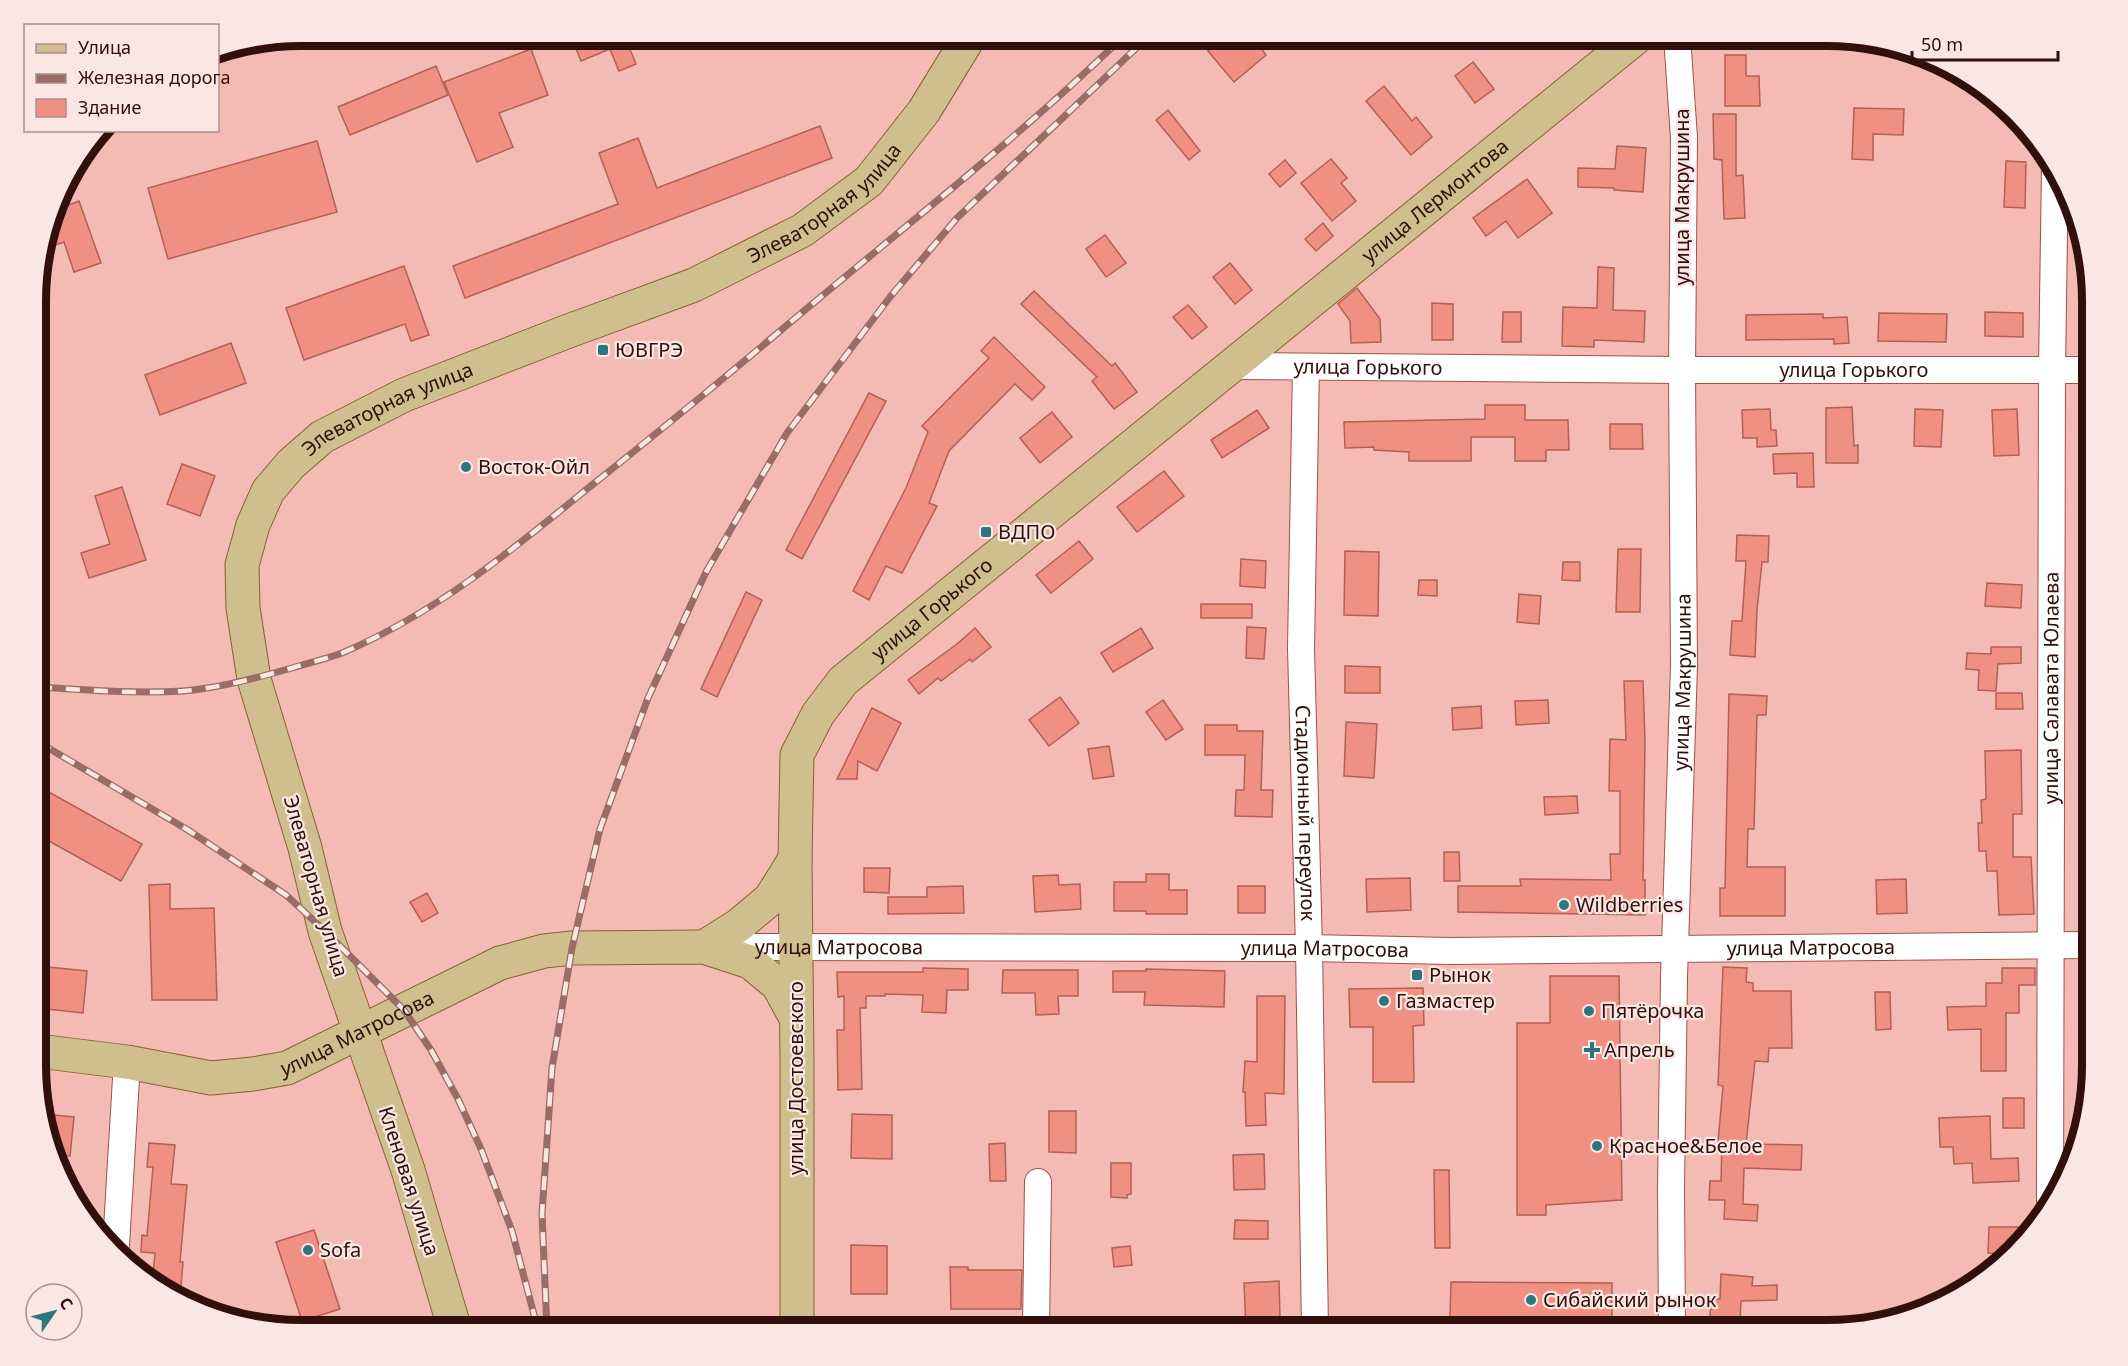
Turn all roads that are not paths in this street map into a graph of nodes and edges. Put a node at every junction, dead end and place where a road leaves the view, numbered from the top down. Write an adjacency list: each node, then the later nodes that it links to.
1 (964, 46): 19 (main road, Элеваторная улица)
2 (1626, 46): 5 (main road, улица Лермонтова)
3 (1678, 46): 7 (street, улица Макрушина)
4 (2055, 187): 8 (street, улица Салавата Юлаева)
5 (1232, 366): 6 (street, улица Горького); 10 (main road, улица Горького)
6 (1306, 367): 7 (street, улица Горького); 16 (street, Стадионный переулок)
7 (1682, 370): 8 (street, улица Горького); 17 (street, улица Макрушина)
8 (2052, 370): 9 (street, улица Горького); 12 (street, улица Салавата Юлаева)
9 (2082, 370)
10 (798, 755): 11 (main road, улица Достоевского)
11 (795, 859): 14 (main road); 15 (main road, улица Достоевского)
12 (2049, 945): 13 (street, улица Матросова); 17 (street, улица Матросова); 23 (street, улица Салавата Юлаева)
13 (2082, 945)
14 (704, 947): 15 (street, улица Матросова); 18 (main road, улица Матросова); 19 (main road, улица Матросова)
15 (795, 947): 16 (street, улица Матросова); 18 (main road, улица Достоевского)
16 (1309, 948): 17 (street, улица Матросова); 28 (street, Стадионный переулок)
17 (1675, 949): 29 (street, улица Макрушина)
18 (796, 1018): 26 (main road, улица Достоевского)
19 (361, 1033): 21 (main road, улица Матросова); 25 (main road, Кленовая улица)
20 (46, 1052): 21 (main road, улица Матросова)
21 (127, 1062): 24 (street)
22 (1038, 1182): 27 (street)
23 (2050, 1187)
24 (116, 1240)
25 (452, 1320)
26 (797, 1320)
27 (1035, 1320)
28 (1316, 1320)
29 (1672, 1320)

